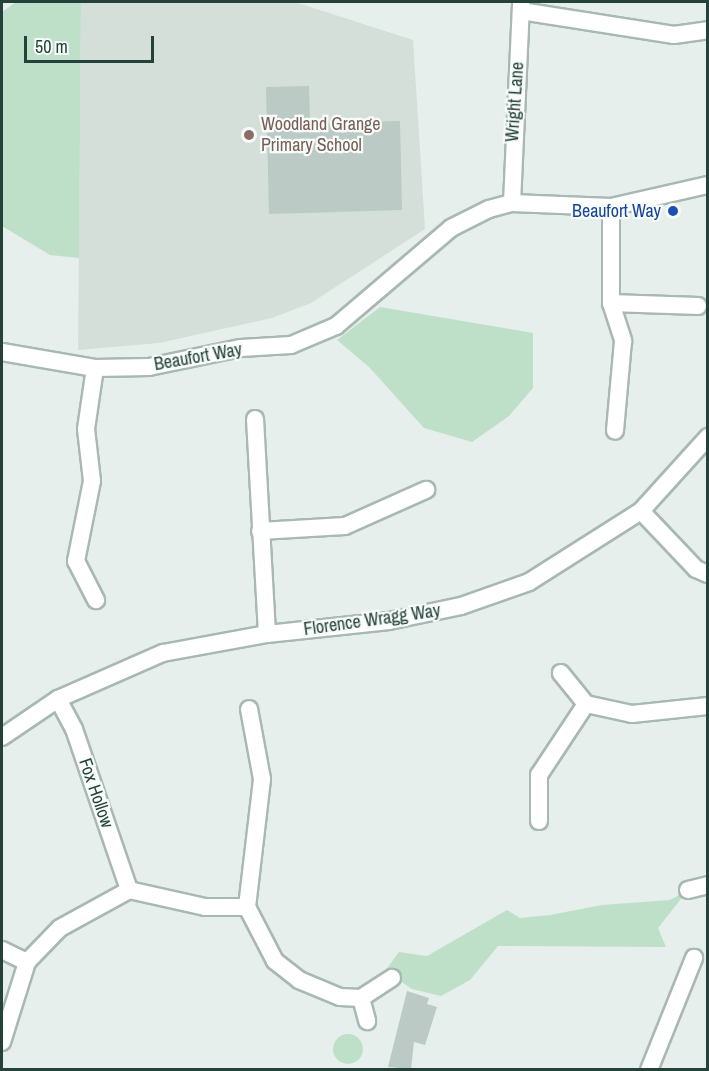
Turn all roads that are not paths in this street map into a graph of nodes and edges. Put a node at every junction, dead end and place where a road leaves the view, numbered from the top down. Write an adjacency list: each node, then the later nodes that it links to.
1 (521, 6): 2 (street); 4 (street, Wright Lane)
2 (708, 30)
3 (708, 185): 5 (street, Beaufort Way)
4 (512, 203): 5 (street, Beaufort Way); 9 (street, Beaufort Way)
5 (611, 207): 6 (street)
6 (611, 303): 7 (street); 11 (street)
7 (698, 306)
8 (2, 352): 9 (street, Beaufort Way)
9 (95, 368): 17 (street)
10 (255, 419): 15 (street)
11 (615, 431)
12 (708, 437): 14 (street, Florence Wragg Way)
13 (426, 490): 15 (street)
14 (641, 511): 16 (street); 18 (street, Florence Wragg Way)
15 (260, 531): 18 (street)
16 (708, 574)
17 (96, 600)
18 (267, 634): 20 (street, Florence Wragg Way)
19 (561, 673): 21 (street)
20 (58, 699): 24 (street, Florence Wragg Way); 27 (street, Fox Hollow)
21 (586, 704): 22 (street); 25 (street)
22 (708, 706)
23 (249, 709): 29 (street)
24 (2, 737)
25 (539, 821)
26 (708, 885): 28 (street)
27 (129, 890): 29 (street); 32 (street)
28 (688, 890)
29 (247, 907): 34 (street)
30 (2, 950): 32 (street)
31 (693, 958): 37 (street)
32 (27, 962): 36 (street)
33 (392, 978): 34 (street)
34 (361, 998): 35 (street)
35 (368, 1021)
36 (2, 1042)
37 (649, 1070)

